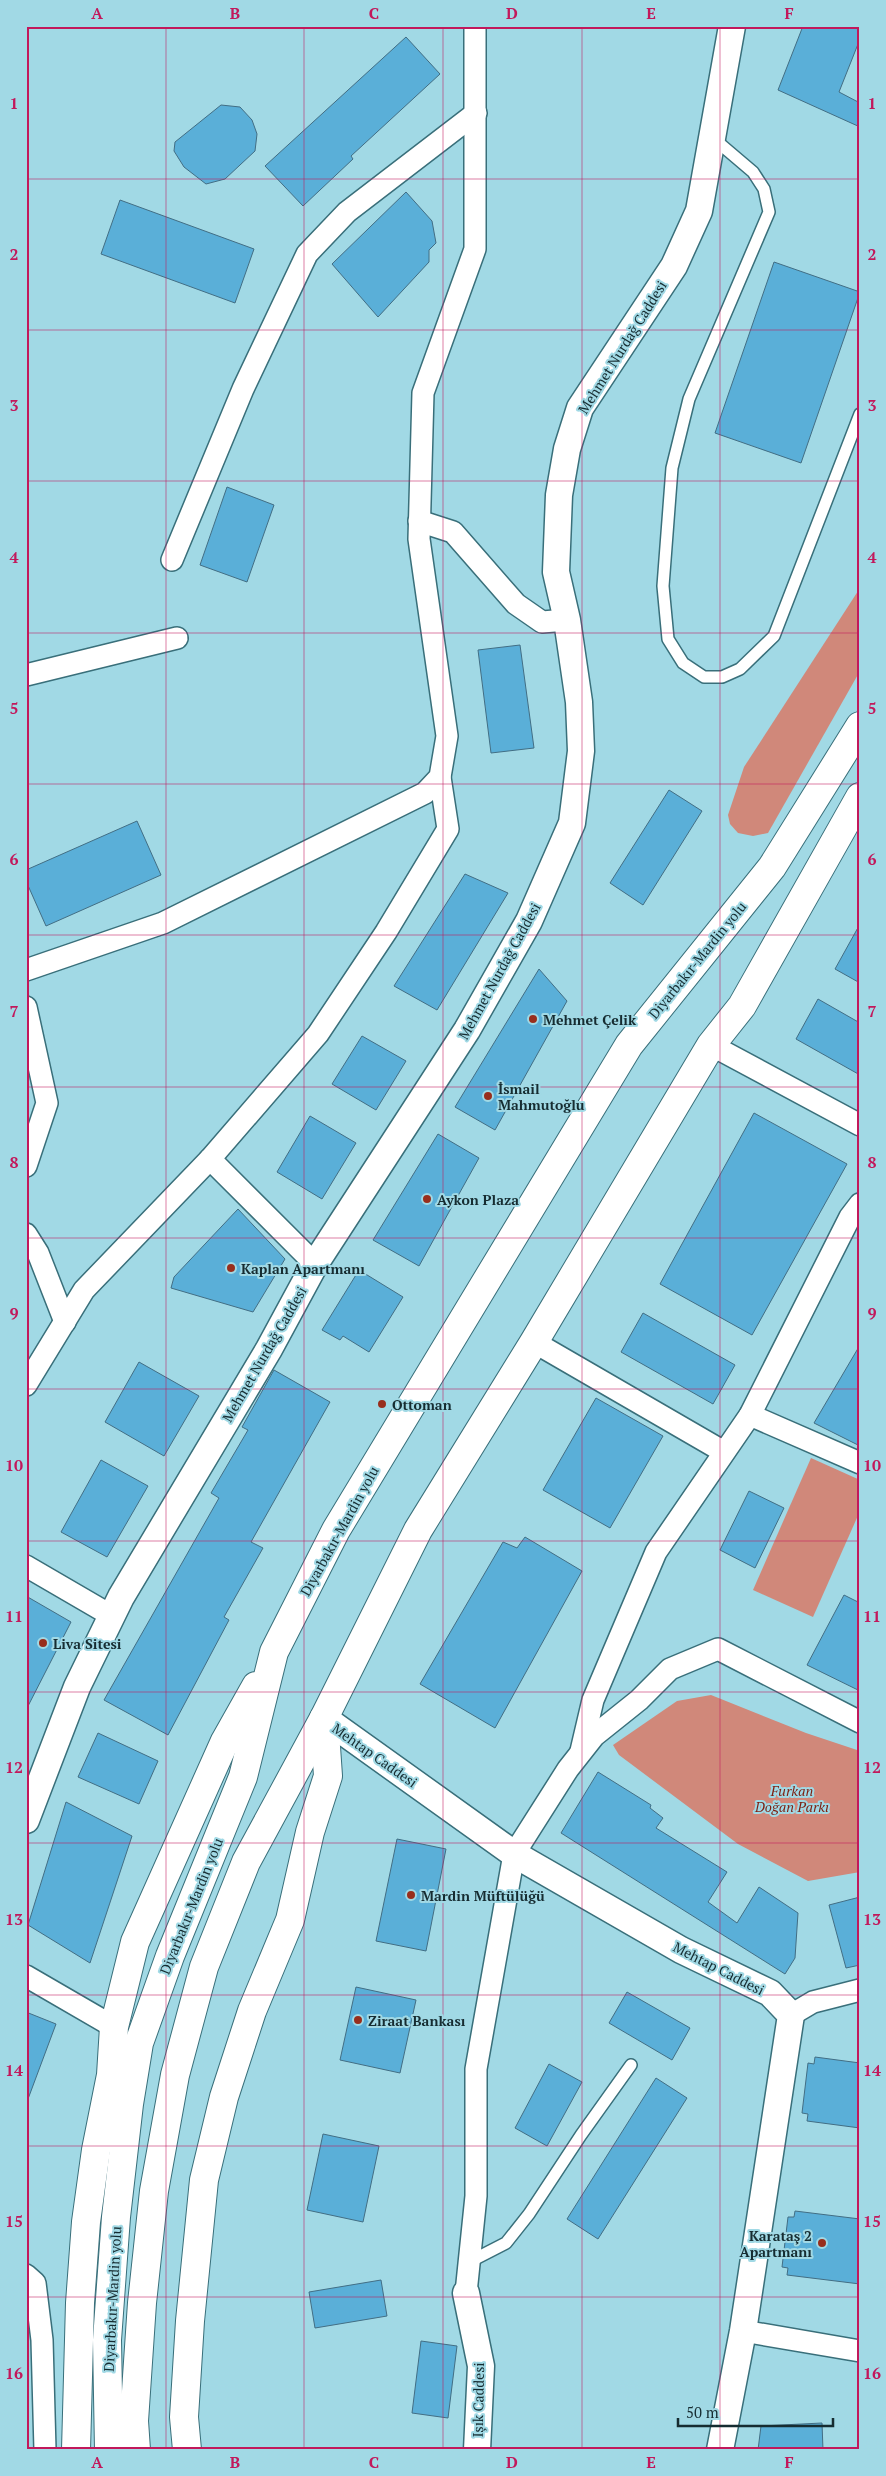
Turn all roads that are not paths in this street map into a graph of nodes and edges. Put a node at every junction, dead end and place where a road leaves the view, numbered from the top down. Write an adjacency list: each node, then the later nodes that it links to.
1 (475, 26): 3 (street)
2 (732, 26): 4 (street, Mehmet Nurdağ Caddesi)
3 (476, 113): 6 (street); 7 (street)
4 (713, 138): 5 (lane); 8 (street, Mehmet Nurdağ Caddesi)
5 (860, 414)
6 (419, 521): 8 (street); 12 (street)
7 (172, 560)
8 (567, 620): 22 (street, Mehmet Nurdağ Caddesi)
9 (177, 638): 10 (street)
10 (26, 675)
11 (860, 726): 31 (highway, Diyarbakır-Mardin yolu)
12 (440, 777): 14 (street); 18 (street)
13 (860, 796): 16 (highway)
14 (26, 970)
15 (26, 1007): 19 (street)
16 (710, 1045): 17 (street); 24 (highway)
17 (860, 1125)
18 (210, 1159): 22 (street); 23 (street)
19 (26, 1166)
20 (860, 1204): 26 (street)
21 (26, 1234): 23 (street)
22 (315, 1264): 30 (street, Mehmet Nurdağ Caddesi)
23 (65, 1322): 25 (street)
24 (534, 1342): 27 (street); 32 (highway)
25 (26, 1385)
26 (750, 1415): 27 (street); 28 (street)
27 (724, 1452): 34 (street)
28 (860, 1463)
29 (26, 1566): 30 (street)
30 (112, 1616): 35 (street, Mehmet Nurdağ Caddesi)
31 (274, 1652): 40 (highway); 49 (highway, Diyarbakır-Mardin yolu)
32 (324, 1718): 36 (street, Mehtap Caddesi); 50 (highway); 51 (highway)
33 (860, 1722): 34 (street)
34 (580, 1754): 36 (street)
35 (26, 1820)
36 (514, 1854): 39 (street, Mehtap Caddesi); 42 (street)
37 (26, 1976): 40 (street)
38 (860, 1990): 39 (street)
39 (791, 2015): 45 (street)
40 (114, 2027): 48 (highway)
41 (631, 2065): 42 (lane)
42 (469, 2262): 44 (street)
43 (26, 2275): 47 (street)
44 (466, 2292): 52 (street, Işık Caddesi)
45 (743, 2331): 46 (street); 53 (street)
46 (860, 2351)
47 (45, 2450)
48 (76, 2450)
49 (109, 2450)
50 (136, 2450)
51 (187, 2450)
52 (477, 2450)
53 (720, 2450)

